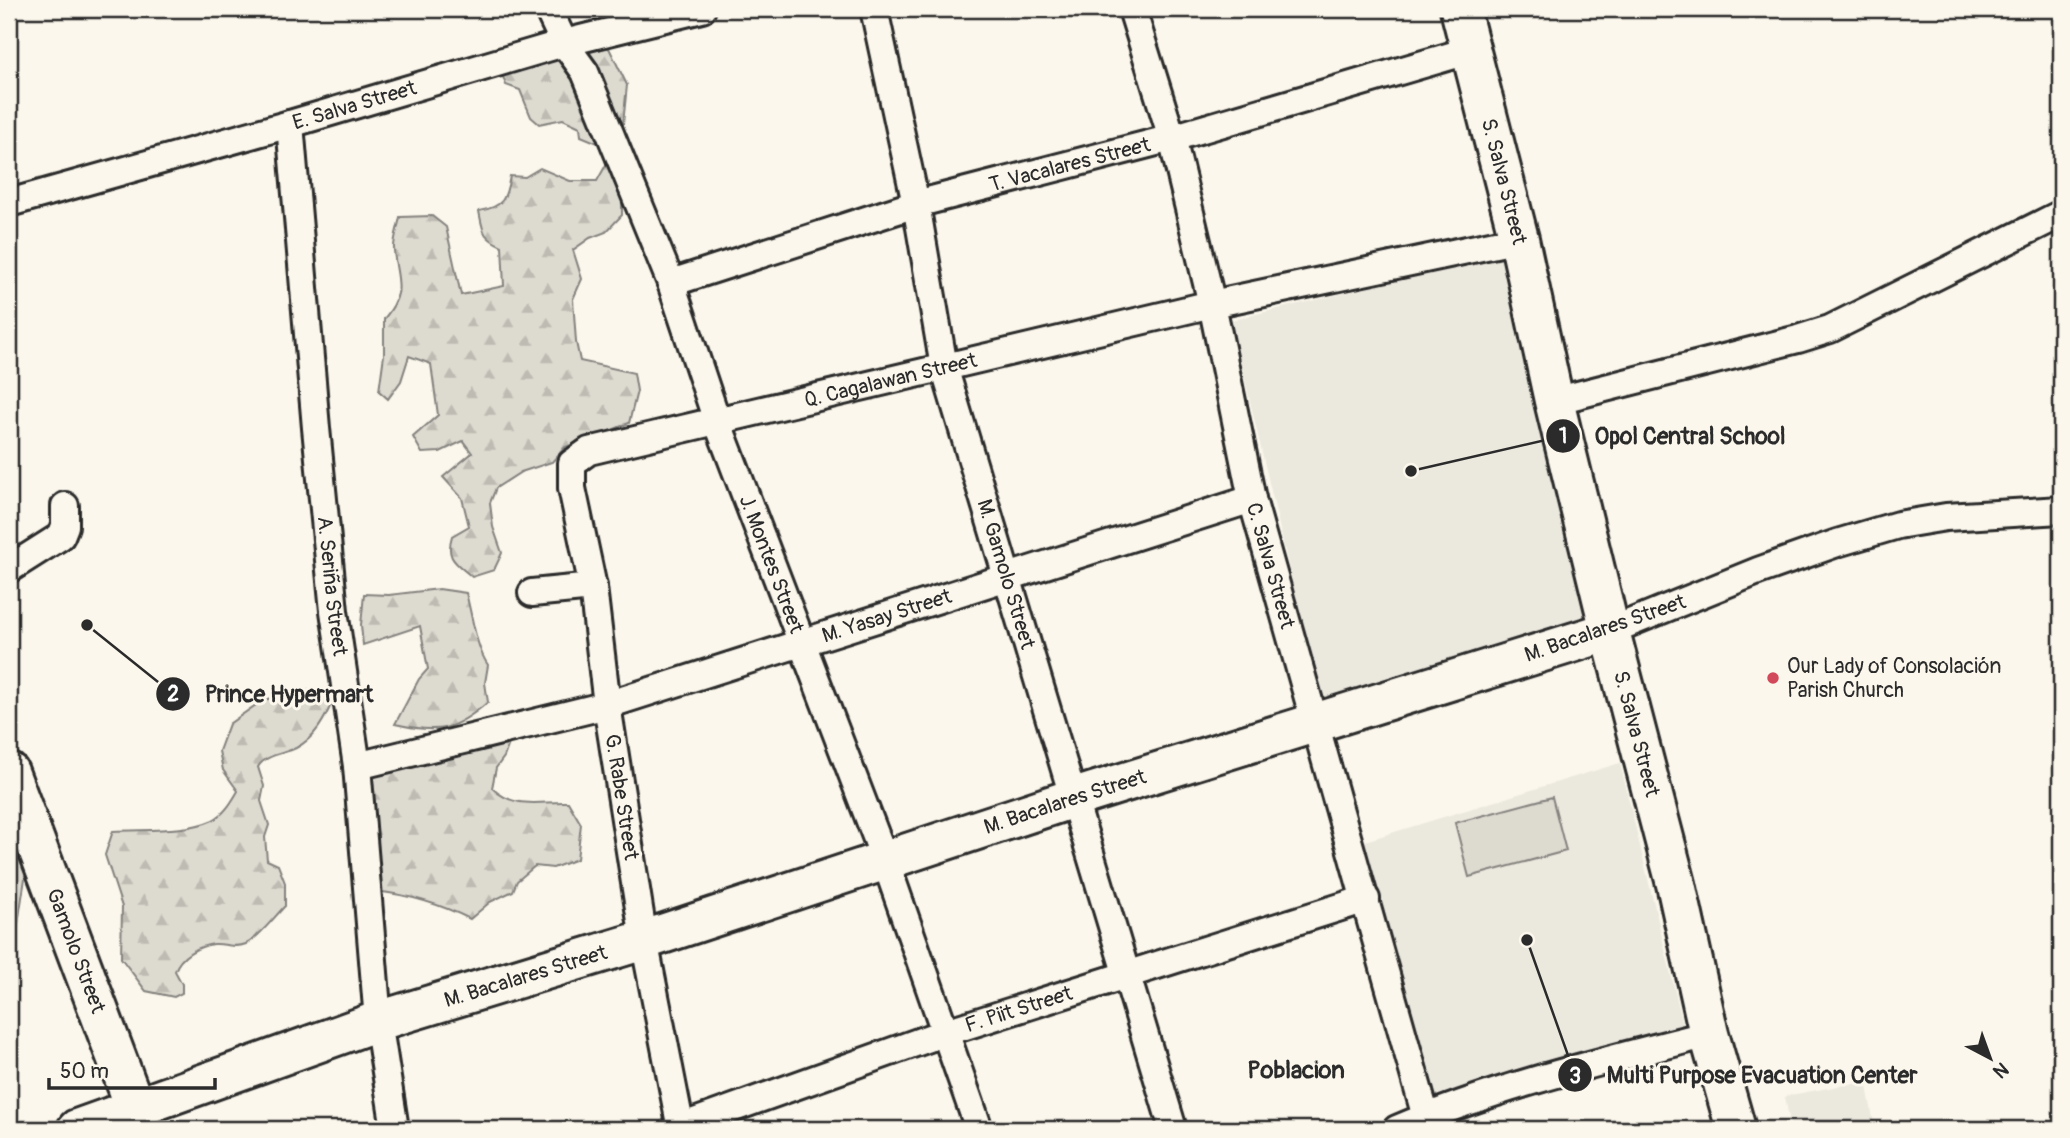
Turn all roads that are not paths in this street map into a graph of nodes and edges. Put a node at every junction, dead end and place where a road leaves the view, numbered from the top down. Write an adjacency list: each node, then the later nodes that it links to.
1 (548, 9): 6 (street, J. Montes Street)
2 (702, 9): 6 (street, E. Salva Street)
3 (874, 9): 11 (street, M. Gamolo Street)
4 (1132, 9): 9 (street, C. Salva Street)
5 (1460, 9): 7 (street, S. Salva Street)
6 (564, 43): 8 (street, E. Salva Street); 15 (street, J. Montes Street)
7 (1471, 50): 9 (street, T. Vacalares Street); 14 (street, S. Salva Street)
8 (290, 124): 10 (street, E. Salva Street); 32 (street, A. Seriña Street)
9 (1172, 138): 11 (street, T. Vacalares Street); 16 (street, C. Salva Street)
10 (9, 203)
11 (916, 204): 15 (street, T. Vacalares Street); 17 (street, M. Gamolo Street)
12 (2061, 214): 13 (street); 18 (street)
13 (2061, 226)
14 (1520, 239): 16 (street, Q. Cagalawan Street); 18 (street, S. Salva Street)
15 (671, 283): 19 (street, J. Montes Street)
16 (1212, 304): 17 (street, Q. Cagalawan Street); 21 (street, C. Salva Street)
17 (944, 367): 19 (street, Q. Cagalawan Street); 25 (street, M. Gamolo Street)
18 (1554, 401): 28 (street, S. Salva Street)
19 (717, 421): 20 (street, Q. Cagalawan Street); 29 (street, J. Montes Street)
20 (572, 463): 26 (street, G. Rabe Street)
21 (1252, 499): 25 (street, M. Yasay Street); 31 (street, C. Salva Street)
22 (65, 506): 24 (street)
23 (2061, 510): 28 (street, M. Bacalares Street)
24 (9, 569)
25 (1008, 576): 29 (street, M. Yasay Street); 34 (street, M. Gamolo Street)
26 (593, 587): 27 (street); 30 (street, G. Rabe Street)
27 (532, 593)
28 (1609, 631): 31 (street, M. Bacalares Street); 41 (street, S. Salva Street)
29 (801, 645): 30 (street, M. Yasay Street); 35 (street, J. Montes Street)
30 (607, 705): 32 (street, M. Yasay Street); 37 (street, G. Rabe Street)
31 (1317, 721): 34 (street, M. Bacalares Street); 36 (street, C. Salva Street)
32 (357, 766): 39 (street, A. Seriña Street)
33 (9, 772): 43 (street, Gamolo Street)
34 (1074, 798): 35 (street, M. Bacalares Street); 38 (street, M. Gamolo Street)
35 (885, 860): 37 (street, M. Bacalares Street); 40 (street, J. Montes Street)
36 (1366, 899): 38 (street, F. Piit Street); 42 (street, C. Salva Street)
37 (644, 940): 39 (street, M. Bacalares Street); 46 (street, G. Rabe Street)
38 (1128, 973): 40 (street, F. Piit Street); 48 (street, M. Gamolo Street)
39 (378, 1021): 43 (street, M. Bacalares Street); 45 (street, A. Seriña Street)
40 (946, 1032): 46 (street, F. Piit Street); 47 (street, J. Montes Street)
41 (1709, 1034): 42 (street); 50 (street, S. Salva Street)
42 (1426, 1117): 49 (street)
43 (139, 1118): 44 (street, M. Bacalares Street)
44 (77, 1129)
45 (395, 1129)
46 (679, 1129)
47 (979, 1129)
48 (1173, 1129)
49 (1396, 1129)
50 (1736, 1129)

